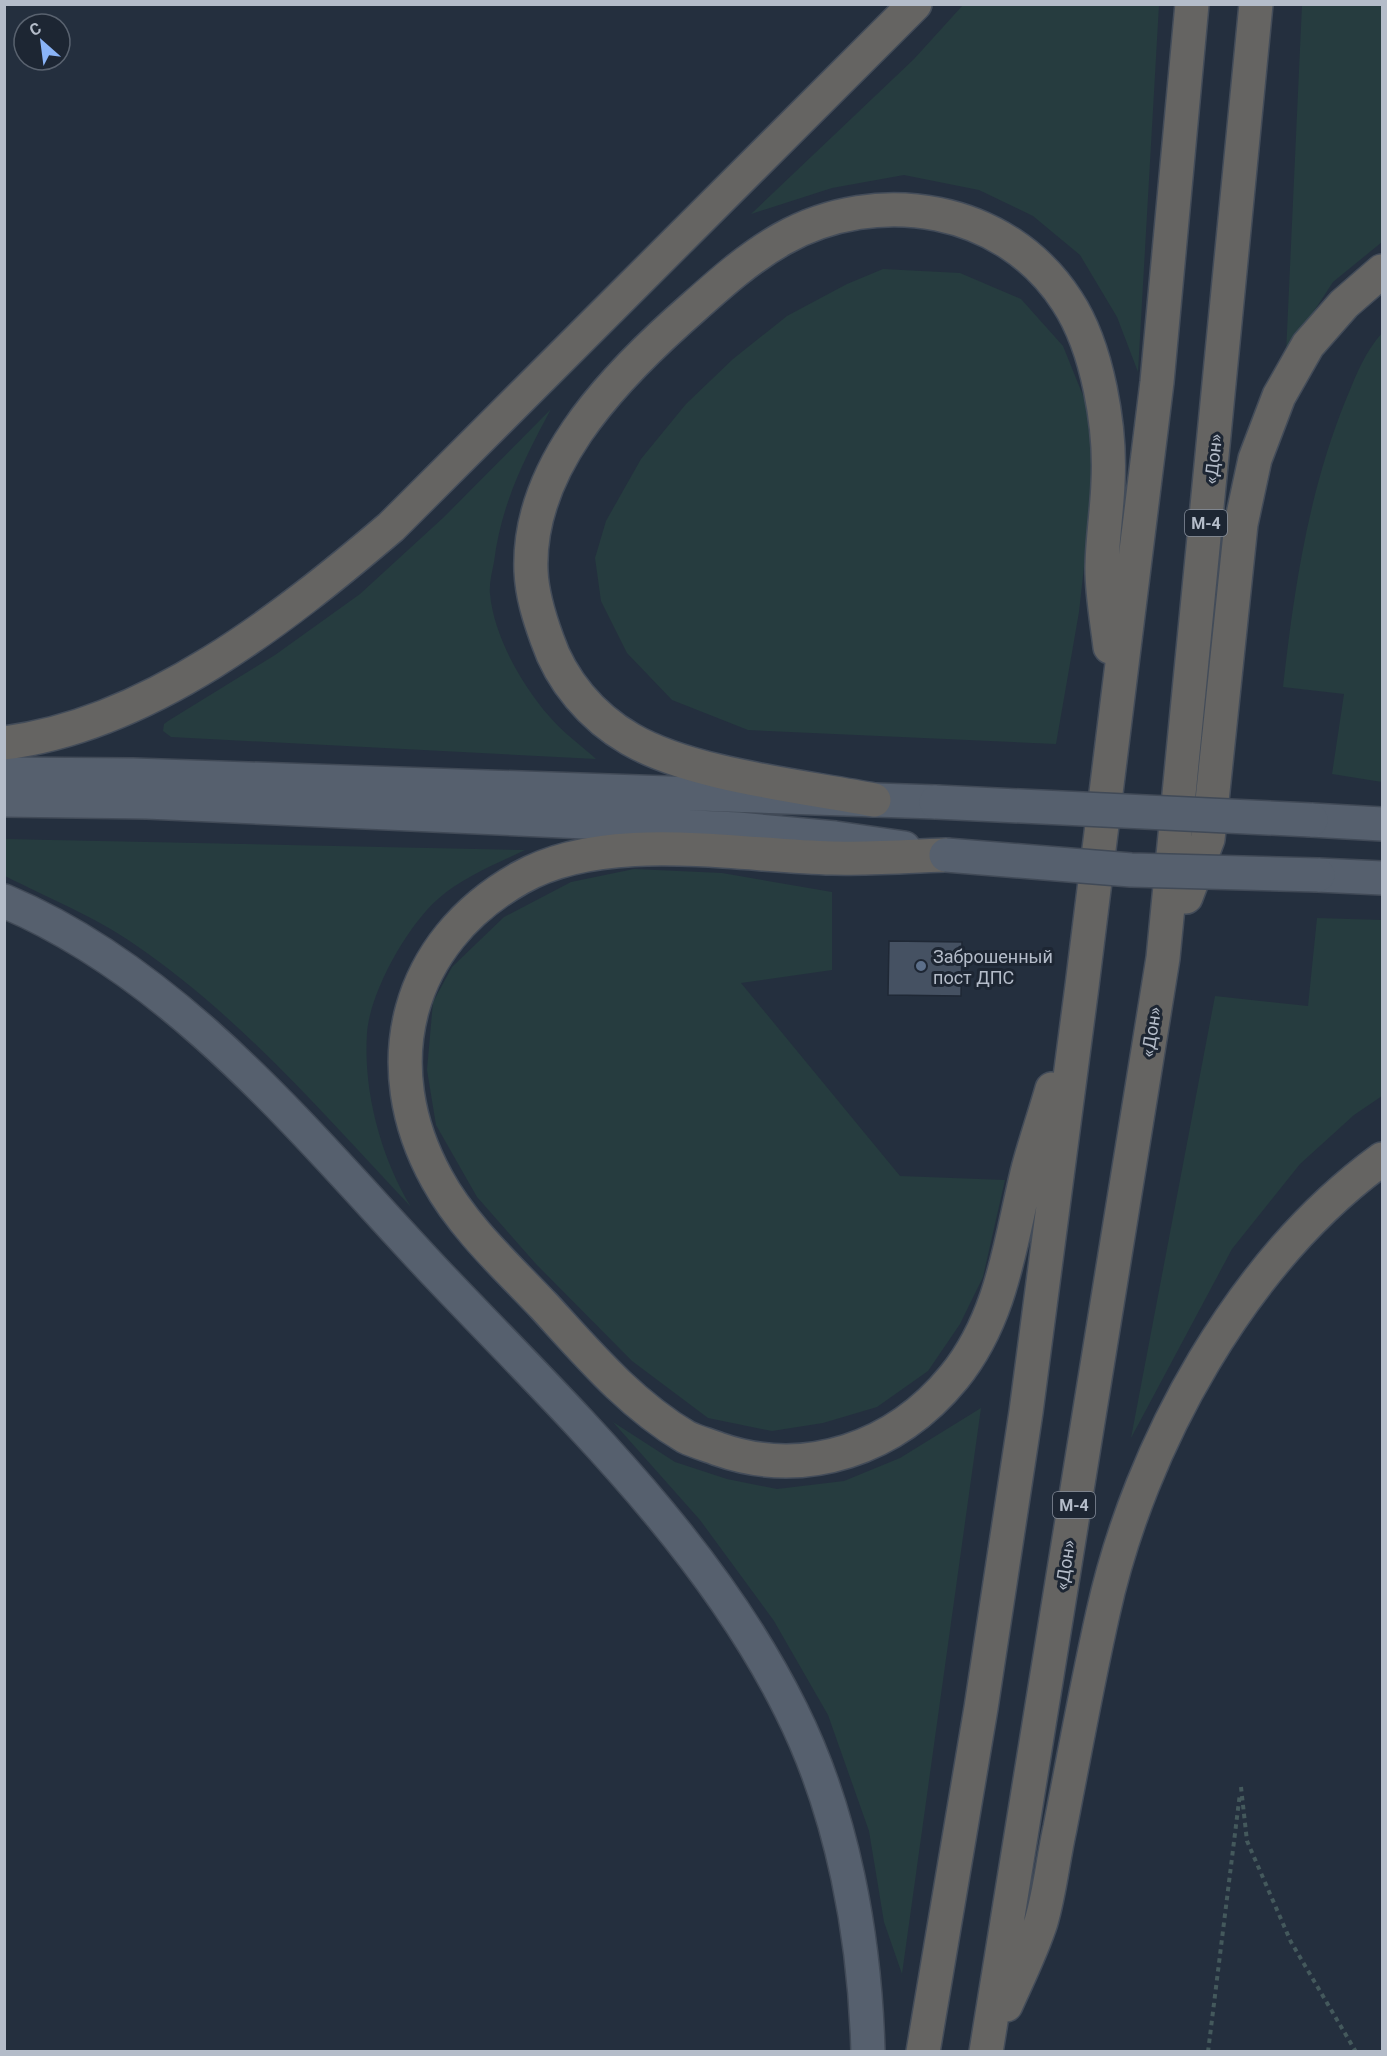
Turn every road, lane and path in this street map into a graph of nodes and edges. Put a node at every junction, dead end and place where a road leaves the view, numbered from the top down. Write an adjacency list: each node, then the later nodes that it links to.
1 (915, 4): 6 (highway)
2 (1192, 4): 5 (highway)
3 (1256, 4): 14 (highway, «Дон» / М-4)
4 (1383, 271): 14 (highway)
5 (1116, 705): 9 (highway); 15 (highway)
6 (4, 743)
7 (4, 774): 9 (main road)
8 (4, 800): 11 (main road)
9 (874, 800): 10 (main road, bridge)
10 (1383, 824)
11 (946, 855): 12 (main road, bridge); 15 (highway)
12 (1383, 878)
13 (4, 901): 17 (main road)
14 (1163, 958): 19 (highway, «Дон» / М-4)
15 (1082, 986): 18 (highway)
16 (1383, 1159): 19 (highway)
17 (868, 2052)
18 (922, 2052)
19 (987, 2052)
20 (1208, 2052): 21 (path)
21 (1356, 2052)

